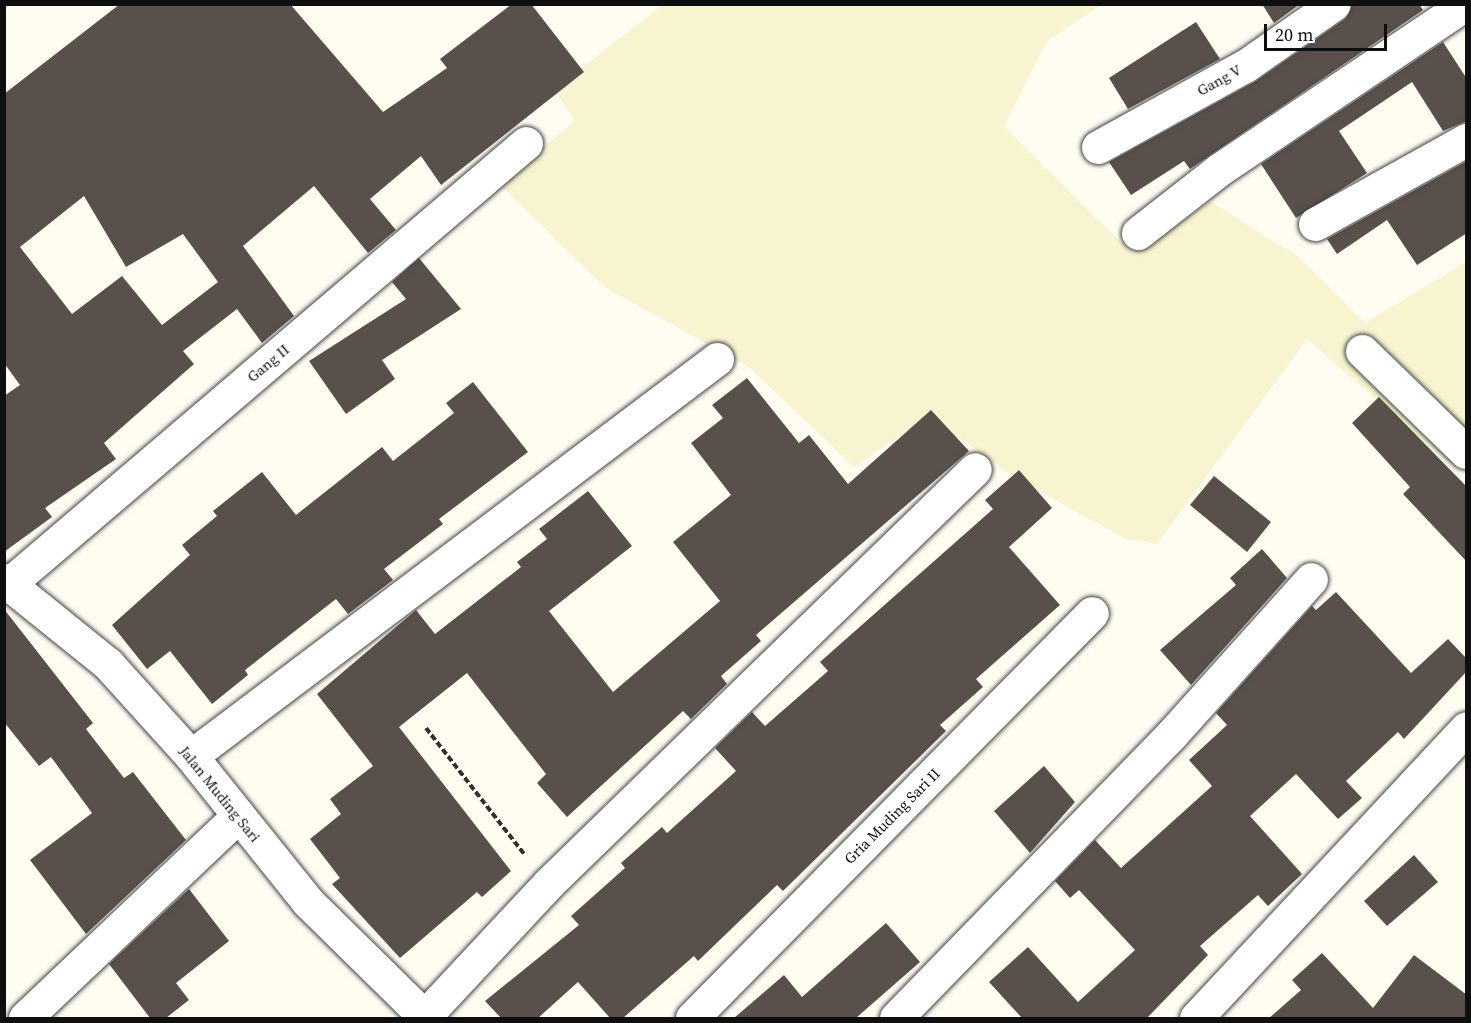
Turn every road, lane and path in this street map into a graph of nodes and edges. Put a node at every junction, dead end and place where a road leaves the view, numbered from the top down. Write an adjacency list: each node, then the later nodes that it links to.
1 (1334, 4): 5 (street, Gang V)
2 (1466, 4): 7 (street)
3 (1467, 140): 6 (street)
4 (526, 143): 13 (street, Gang II)
5 (1098, 147)
6 (1315, 224)
7 (1138, 232)
8 (1362, 351): 10 (street)
9 (717, 359): 17 (street)
10 (1467, 452)
11 (975, 469): 19 (street)
12 (1311, 579): 23 (street)
13 (7, 581): 17 (street, Jalan Muding Sari)
14 (1092, 613): 22 (street, Gria Muding Sari II)
15 (426, 728): 19 (path)
16 (1467, 728): 24 (street)
17 (191, 756): 18 (street, Jalan Muding Sari)
18 (238, 816): 20 (street); 21 (street, Jalan Muding Sari)
19 (548, 884): 21 (street)
20 (25, 1018)
21 (425, 1018)
22 (692, 1018)
23 (896, 1018)
24 (1196, 1018)

